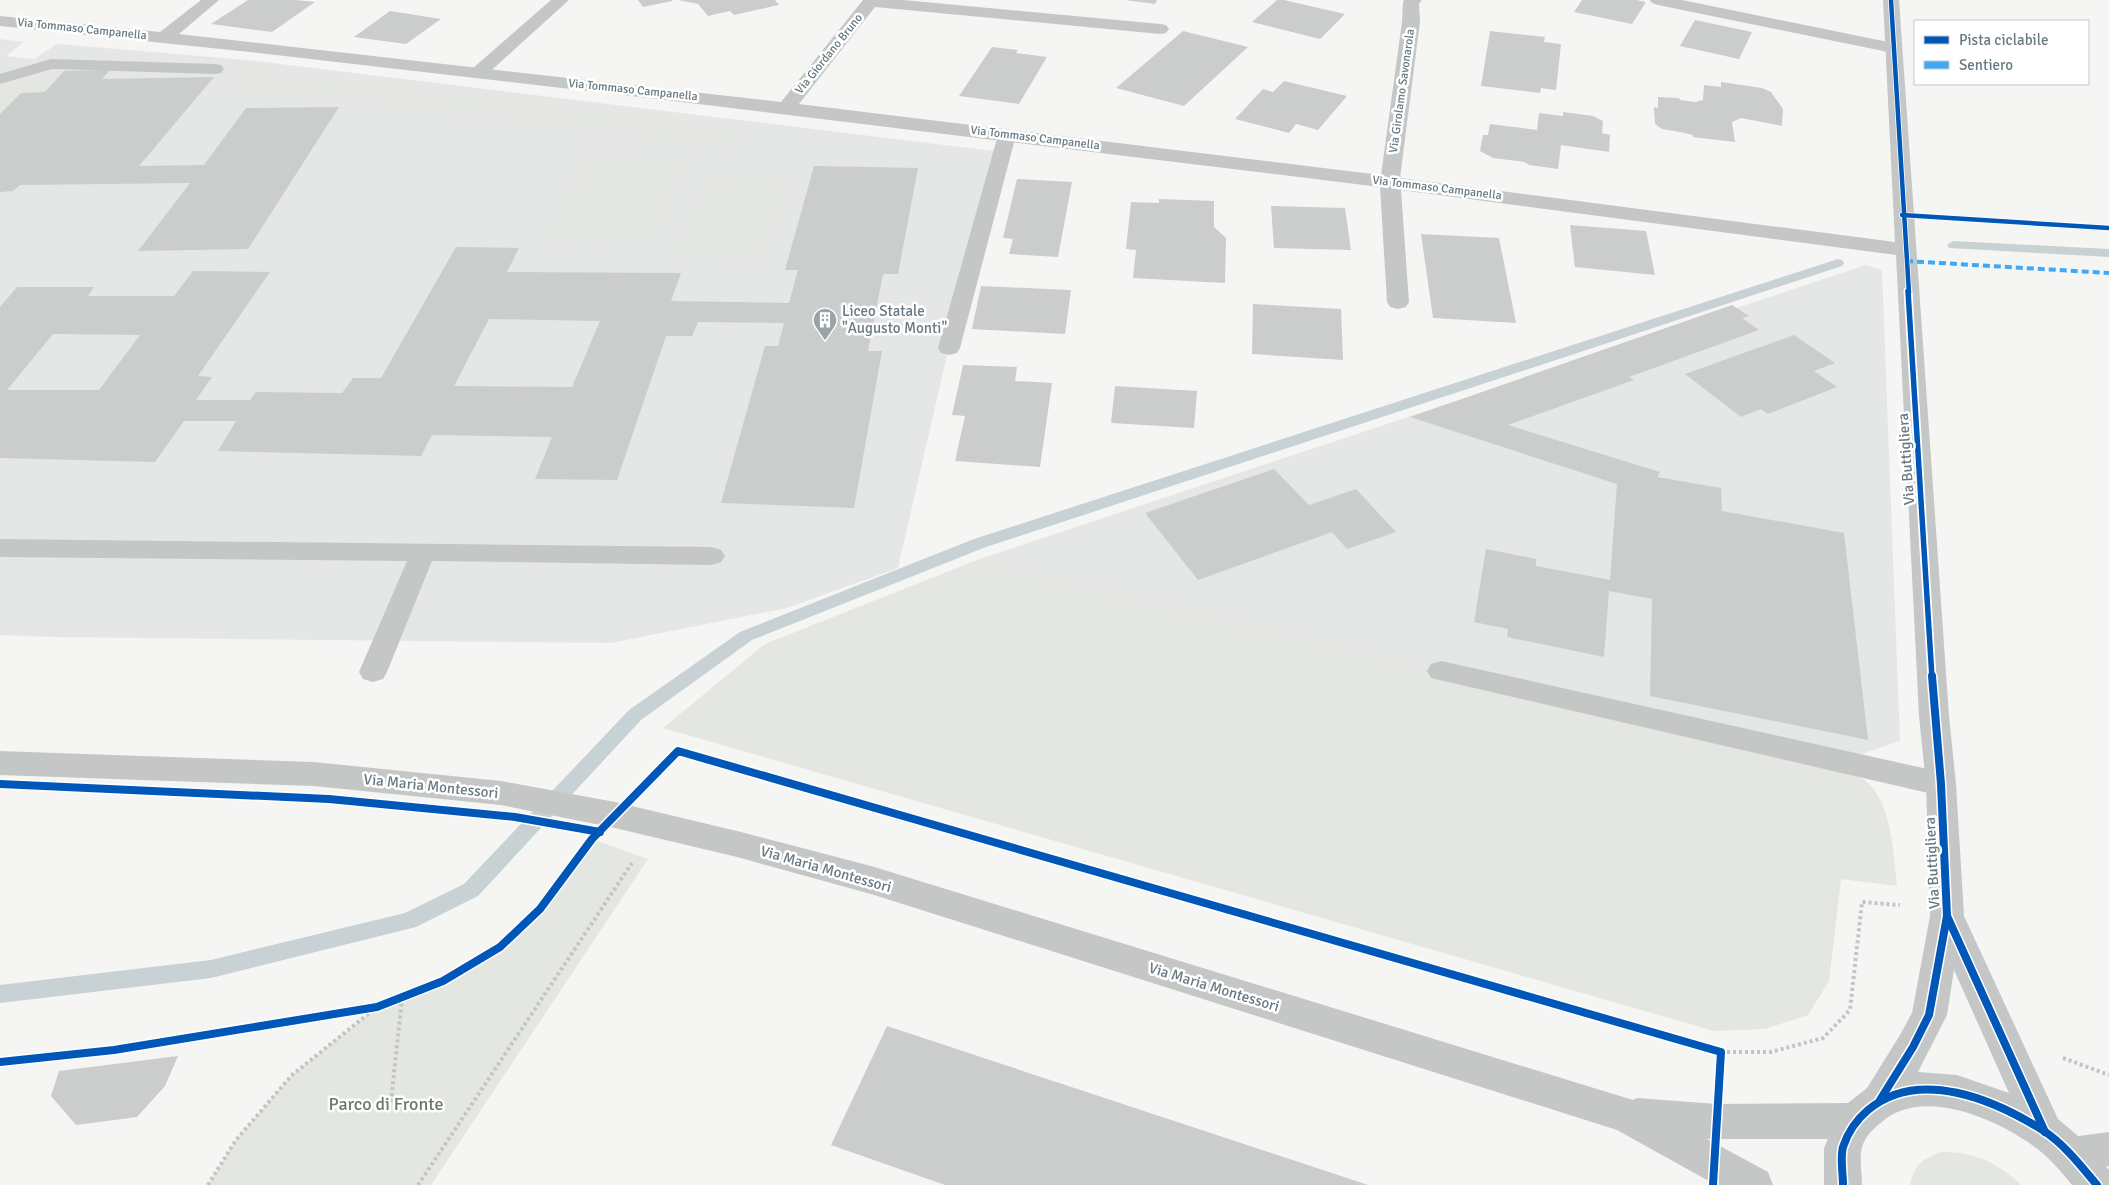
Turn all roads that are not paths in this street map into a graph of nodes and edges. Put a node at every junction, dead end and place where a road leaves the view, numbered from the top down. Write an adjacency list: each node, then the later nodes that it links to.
1 (211, 0): 9 (street, Via Tommaso Campanella)
2 (561, 0): 12 (lane)
3 (1414, 0): 16 (street, Via Girolamo Savonarola)
4 (1658, 0): 10 (lane)
5 (1891, 0): 10 (street, Via Buttigliera)
6 (872, 1): 8 (street); 14 (street, Via Giordano Bruno)
7 (0, 21): 9 (street, Via Tommaso Campanella)
8 (1160, 29)
9 (164, 37): 12 (street, Via Tommaso Campanella)
10 (1893, 48): 17 (street, Via Buttigliera)
11 (215, 70): 13 (lane)
12 (478, 73): 14 (street, Via Tommaso Campanella)
13 (0, 79)
14 (786, 108): 15 (street, Via Tommaso Campanella)
15 (1007, 135): 16 (street, Via Tommaso Campanella); 19 (lane)
16 (1390, 182): 17 (street, Via Tommaso Campanella); 18 (street, Via Girolamo Savonarola)
17 (1904, 250): 26 (street, Via Buttigliera)
18 (1398, 302)
19 (948, 348)
20 (0, 548): 21 (lane)
21 (423, 552): 22 (lane); 24 (lane)
22 (712, 556)
23 (1441, 671): 26 (lane)
24 (373, 672)
25 (0, 763): 29 (street, Via Maria Montessori)
26 (1941, 784): 27 (street, Via Buttigliera)
27 (1947, 916): 28 (street, Via Buttigliera); 30 (street, Via Buttigliera)
28 (1868, 1110): 29 (street, Via Maria Montessori); 30 (street, Via Maria Montessori); 32 (street, Via Buttigliera)
29 (1626, 1115): 31 (street, Via Maria Montessori)
30 (2086, 1164)
31 (1754, 1185)
32 (1843, 1185)

